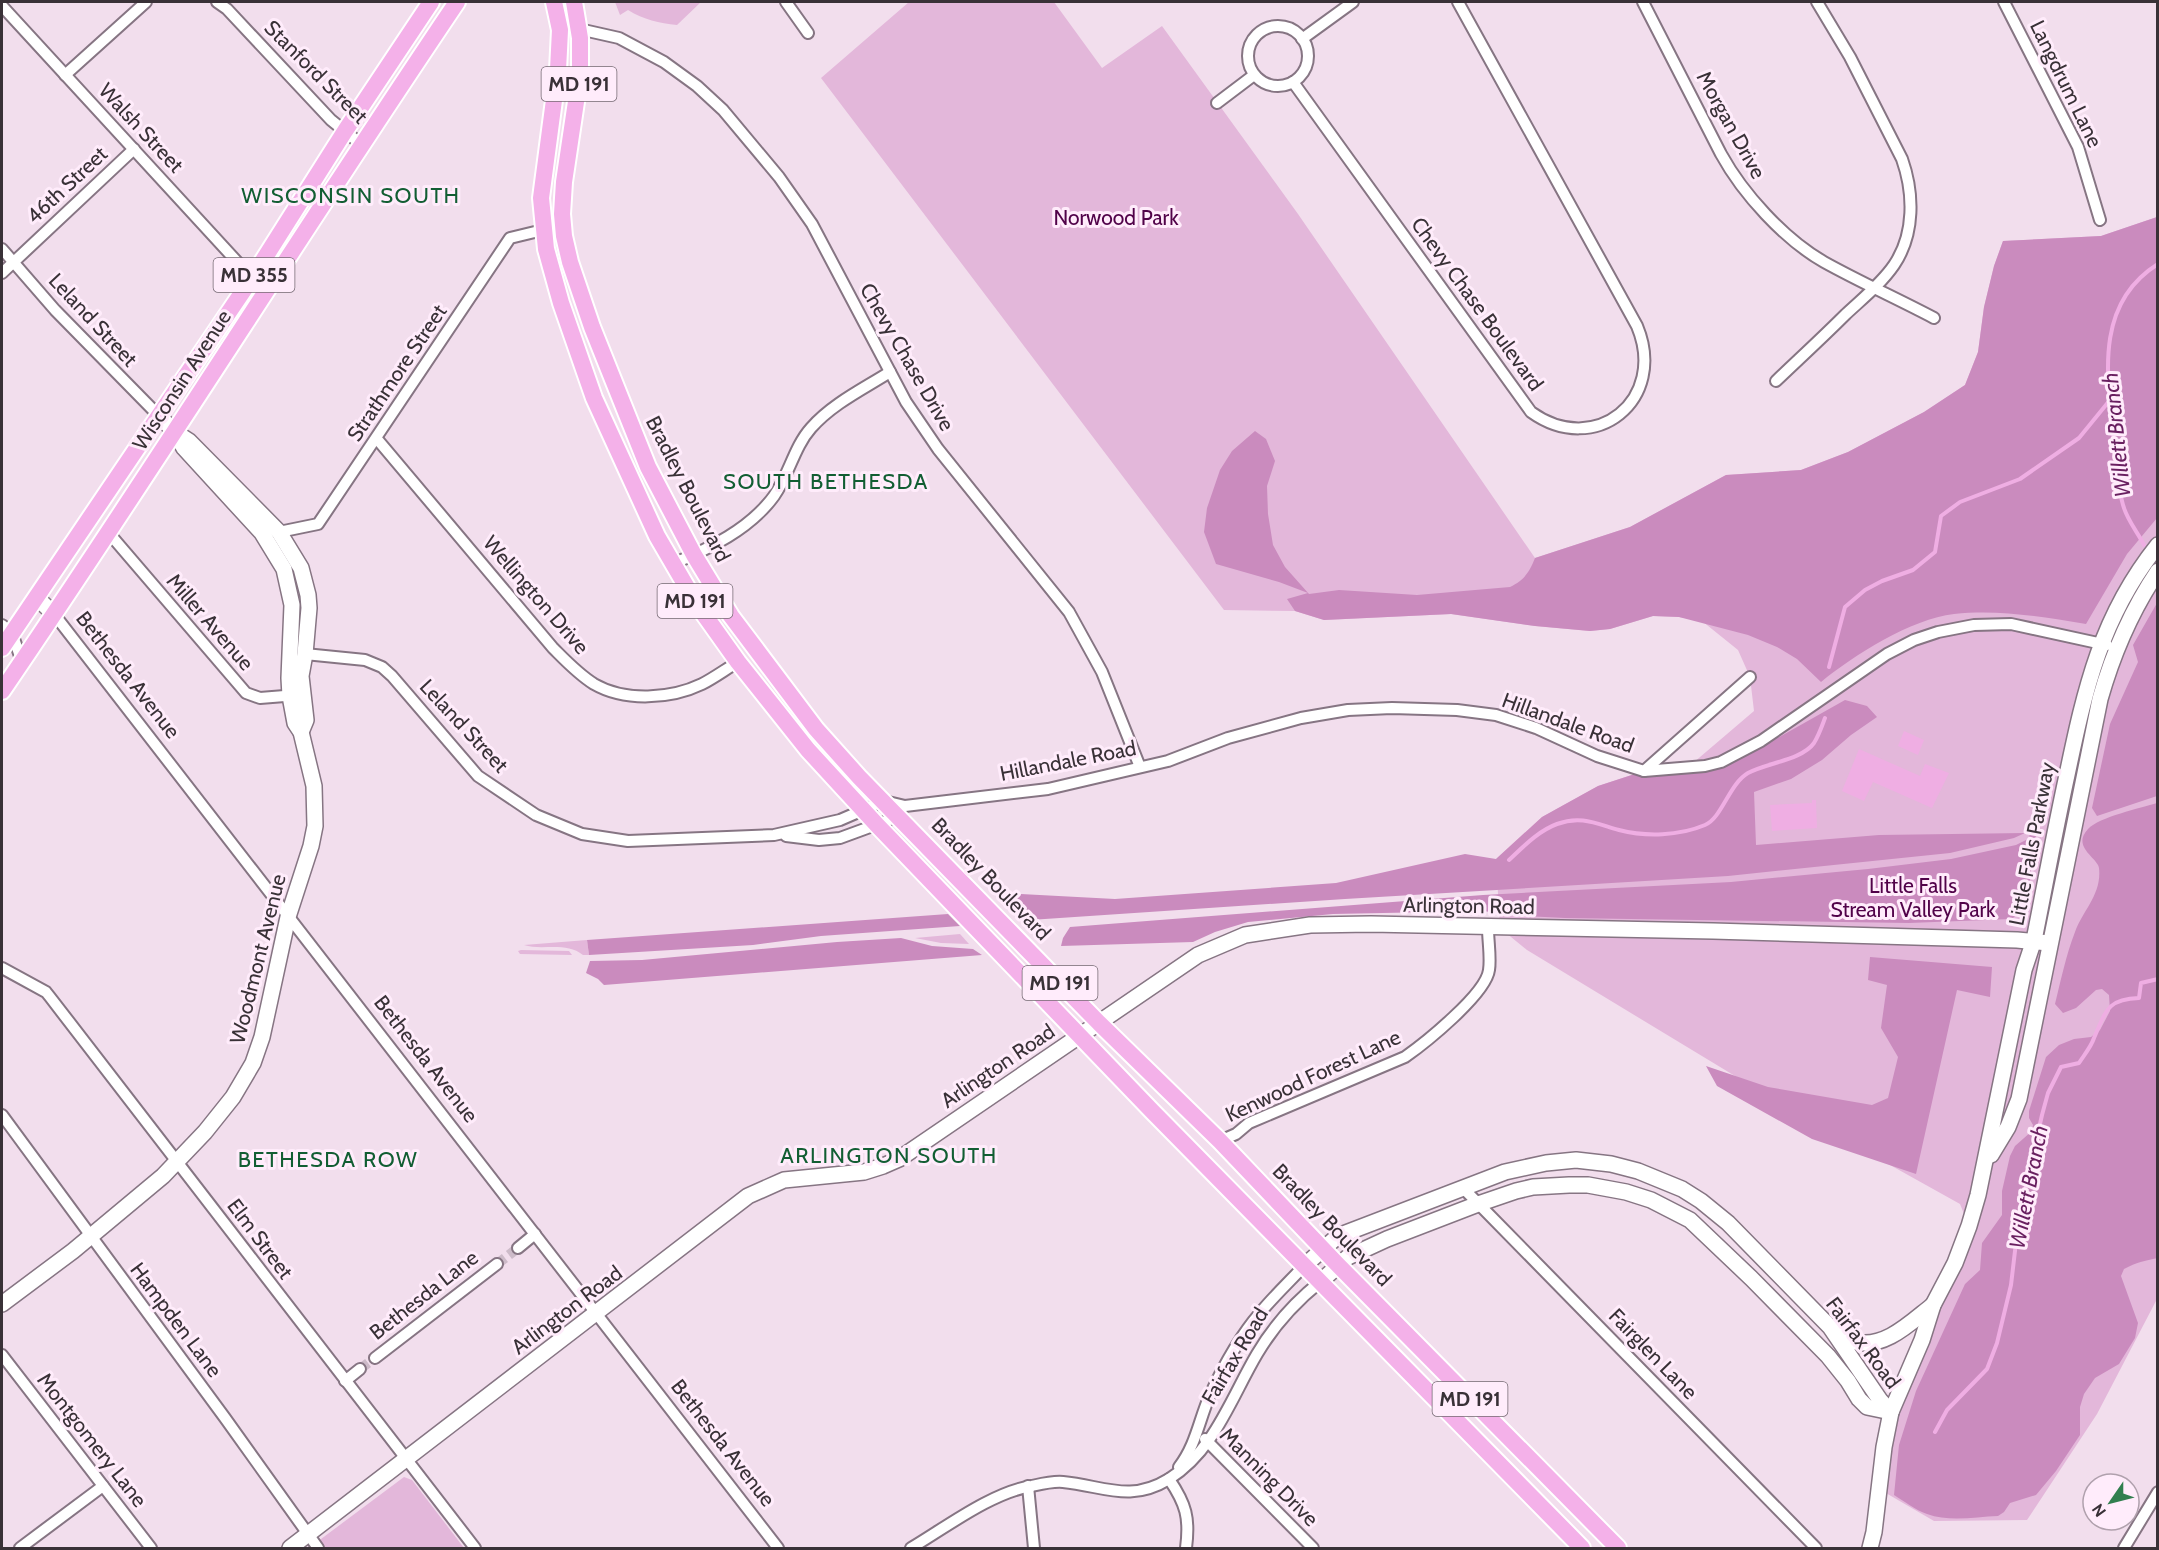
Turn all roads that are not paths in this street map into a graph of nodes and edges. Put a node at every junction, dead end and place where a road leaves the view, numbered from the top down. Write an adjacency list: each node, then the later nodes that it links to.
1 (146, 2): 18 (street)
2 (431, 2): 23 (main road, Wisconsin Avenue / MD 355)
3 (457, 2): 24 (main road, Wisconsin Avenue / MD 355)
4 (554, 2): 28 (main road, MD 191)
5 (574, 2): 14 (main road, Bradley Boulevard / MD 191)
6 (786, 2): 15 (street)
7 (1353, 2): 16 (street)
8 (1458, 2): 20 (street, Chevy Chase Boulevard)
9 (1642, 2): 34 (street, Morgan Drive)
10 (1817, 2): 34 (street)
11 (2004, 2): 27 (street, Langdrum Lane)
12 (220, 3): 23 (street, Stanford Street)
13 (2, 6): 18 (street, Walsh Street)
14 (579, 29): 26 (main road, Bradley Boulevard / MD 191); 36 (street, Chevy Chase Drive)
15 (808, 33)
16 (1302, 39): 17 (street); 20 (street)
17 (1249, 63): 19 (street); 21 (street)
18 (65, 75): 25 (street, Walsh Street)
19 (1254, 75): 20 (street); 21 (street)
20 (1293, 82)
21 (1242, 85): 22 (street)
22 (1217, 103)
23 (345, 131): 24 (street, Stanford Street); 33 (main road, Wisconsin Avenue / MD 355)
24 (362, 145): 39 (main road, Wisconsin Avenue / MD 355)
25 (134, 149): 30 (street, 46th Street); 33 (street, Walsh Street)
26 (562, 214): 28 (street); 31 (main road, Bradley Boulevard / MD 191)
27 (2100, 220)
28 (543, 230): 31 (main road); 40 (street, Strathmore Street); 47 (main road, MD 191)
29 (2, 249): 30 (street, Leland Street)
30 (14, 262): 32 (street, 46th Street); 38 (street, Leland Street)
31 (570, 262): 46 (main road, Bradley Boulevard / MD 191)
32 (2, 273)
33 (252, 278): 38 (main road, Wisconsin Avenue / MD 355)
34 (1875, 287): 35 (street, Morgan Drive); 37 (street)
35 (1934, 318)
36 (890, 372): 46 (street); 61 (street, Chevy Chase Drive)
37 (1776, 381)
38 (159, 416): 39 (street, Woodmont Avenue); 49 (main road, Wisconsin Avenue / MD 355)
39 (175, 432): 41 (main road, Wisconsin Avenue / MD 355); 42 (street, Woodmont Avenue); 45 (street, Woodmont Avenue)
40 (377, 439): 42 (street, Strathmore Street); 57 (street, Wellington Drive)
41 (108, 532): 50 (main road, Wisconsin Avenue / MD 355); 60 (street, Miller Avenue)
42 (279, 532): 44 (street, Woodmont Avenue)
43 (2157, 545): 52 (street, Little Falls Parkway)
44 (291, 549): 45 (street); 55 (street, Woodmont Avenue)
45 (274, 550): 60 (street, Woodmont Avenue)
46 (694, 555): 47 (street); 63 (main road, Bradley Boulevard / MD 191)
47 (672, 564): 57 (main road, MD 191)
48 (2157, 571): 53 (street, Little Falls Parkway)
49 (37, 598): 50 (street, Bethesda Avenue); 51 (main road, Wisconsin Avenue / MD 355)
50 (54, 614): 56 (main road, Wisconsin Avenue / MD 355); 68 (street, Bethesda Avenue)
51 (7, 629): 54 (main road, Wisconsin Avenue / MD 355); 56 (street)
52 (2101, 643): 53 (street, Hillandale Road); 62 (street, Hillandale Road); 70 (street, Little Falls Parkway)
53 (2116, 646): 70 (street, Little Falls Parkway)
54 (2, 648)
55 (305, 654): 60 (street, Woodmont Avenue); 67 (street, Leland Street)
56 (22, 662): 59 (main road, Wisconsin Avenue / MD 355)
57 (738, 662): 64 (main road, MD 191)
58 (1750, 677): 62 (street)
59 (2, 691)
60 (296, 695): 68 (street, Woodmont Avenue)
61 (1140, 767): 62 (street, Hillandale Road); 65 (street, Hillandale Road)
62 (1644, 771)
63 (884, 801): 64 (street, Leland Street); 65 (main road, Bradley Boulevard / MD 191)
64 (863, 810): 66 (main road, MD 191); 67 (street, Leland Street)
65 (902, 812): 66 (street, Leland Street); 72 (main road, Bradley Boulevard / MD 191)
66 (877, 825): 67 (street, Leland Street); 73 (main road, MD 191)
67 (774, 835)
68 (288, 917): 76 (street, Woodmont Avenue); 79 (street, Bethesda Avenue)
69 (1488, 928): 70 (street, Arlington Road); 72 (street, Arlington Road); 75 (street, Kenwood Forest Lane)
70 (2041, 942): 90 (street, Little Falls Parkway)
71 (2, 968): 76 (street, Elm Street)
72 (1099, 1023): 73 (street, Arlington Road); 75 (main road, Bradley Boulevard / MD 191)
73 (1080, 1036): 85 (main road, MD 191); 91 (street, Arlington Road)
74 (2, 1115): 80 (street, Hampden Lane)
75 (1220, 1141): 82 (main road, Bradley Boulevard / MD 191)
76 (177, 1163): 80 (street, Woodmont Avenue); 96 (street, Elm Street)
77 (1462, 1187): 78 (street, Fairglen Lane); 82 (street, Fairfax Road); 87 (street, Fairfax Road)
78 (1478, 1204): 84 (street, Fairfax Road); 88 (street, Fairfax Road); 118 (street, Fairglen Lane)
79 (535, 1234): 81 (street); 91 (street, Bethesda Avenue)
80 (90, 1236): 89 (street, Woodmont Avenue); 105 (street, Hampden Lane)
81 (518, 1248)
82 (1323, 1248): 84 (main road, Bradley Boulevard / MD 191); 85 (street, Fairfax Road)
83 (497, 1263): 94 (street, Bethesda Lane)
84 (1338, 1265): 86 (street, Fairfax Road); 117 (main road, Bradley Boulevard / MD 191)
85 (1304, 1266): 86 (main road, MD 191); 98 (street, Fairfax Road)
86 (1320, 1282): 99 (street, Fairfax Road); 116 (main road, MD 191)
87 (1786, 1282): 88 (street); 92 (street, Fairfax Road)
88 (1770, 1297): 97 (street, Fairfax Road)
89 (2, 1304)
90 (1934, 1305): 92 (street); 97 (street, Little Falls Parkway)
91 (597, 1314): 100 (street, Arlington Road); 111 (street, Bethesda Avenue)
92 (1830, 1328): 97 (street, Fairfax Road)
93 (2, 1355): 102 (street, Montgomery Lane)
94 (375, 1358)
95 (360, 1370): 96 (street)
96 (345, 1381): 100 (street, Elm Street)
97 (1891, 1412): 119 (street, Little Falls Parkway)
98 (1198, 1433): 99 (street, Manning Drive); 101 (street, Fairfax Road)
99 (1208, 1443): 101 (street, Fairfax Road); 115 (street, Manning Drive)
100 (405, 1461): 105 (street, Arlington Road); 110 (street, Elm Street)
101 (1169, 1479): 103 (street); 114 (street)
102 (103, 1486): 106 (street); 107 (street, Montgomery Lane)
103 (1028, 1486): 112 (street); 113 (street)
104 (2157, 1492): 120 (street)
105 (309, 1534): 108 (street, Arlington Road); 109 (street, Hampden Lane)
106 (20, 1548)
107 (151, 1548)
108 (290, 1548)
109 (318, 1548)
110 (475, 1548)
111 (778, 1548)
112 (910, 1548)
113 (1034, 1548)
114 (1186, 1548)
115 (1313, 1548)
116 (1582, 1548)
117 (1618, 1548)
118 (1816, 1548)
119 (1870, 1548)
120 (2124, 1548)

